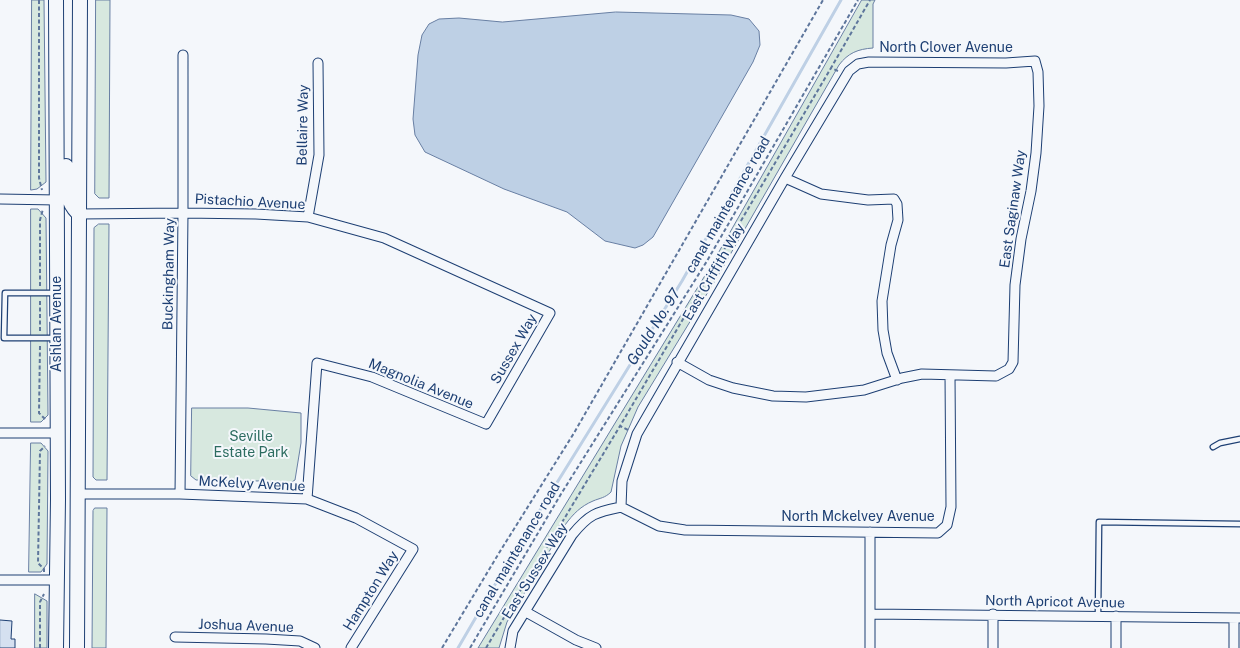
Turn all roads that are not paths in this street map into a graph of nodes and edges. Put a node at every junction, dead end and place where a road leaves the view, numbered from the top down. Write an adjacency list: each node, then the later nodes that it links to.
1 (56, 0): 7 (main road, Ashlan Avenue)
2 (80, 0): 12 (main road, Ashlan Avenue)
3 (183, 55): 11 (street, Buckingham Way)
4 (1034, 61): 6 (street, North Clover Avenue); 18 (street, East Saginaw Way)
5 (318, 63): 13 (street, Bellaire Way)
6 (858, 64): 8 (street, East Criffith Way)
7 (57, 132): 10 (main road, Ashlan Avenue); 12 (main road)
8 (784, 178): 17 (street, East Criffith Way); 19 (street)
9 (0, 199): 10 (street)
10 (57, 200): 14 (main road, Ashlan Avenue)
11 (184, 213): 12 (street, Pistachio Avenue); 13 (street, Pistachio Avenue); 26 (street, Buckingham Way)
12 (79, 214): 25 (main road, Ashlan Avenue)
13 (308, 217): 15 (street, Pistachio Avenue)
14 (57, 293): 16 (main road, Ashlan Avenue); 16 (lane)
15 (550, 313): 20 (street, Sussex Way)
16 (57, 338): 22 (main road, Ashlan Avenue)
17 (677, 362): 19 (street); 28 (street, East Criffith Way)
18 (950, 376): 19 (street); 30 (street, North Mckelvey Avenue)
19 (896, 380)
20 (486, 424): 27 (street, Magnolia Avenue)
21 (0, 433): 22 (street)
22 (51, 433): 25 (main road); 33 (main road, Ashlan Avenue)
23 (1240, 439): 24 (lane)
24 (1213, 447)
25 (78, 494): 26 (street, McKelvy Avenue); 43 (main road, Ashlan Avenue)
26 (180, 494): 27 (street, McKelvy Avenue)
27 (307, 499): 31 (street, McKelvy Avenue)
28 (621, 507): 30 (street, North Mckelvey Avenue); 34 (street, East Sussex Way)
29 (1240, 524): 37 (lane)
30 (870, 532): 35 (street)
31 (413, 549): 45 (street, Hampton Way)
32 (0, 580): 33 (street)
33 (50, 580): 41 (main road, Ashlan Avenue); 42 (main road)
34 (524, 614): 46 (street, East Sussex Way); 47 (street)
35 (870, 614): 36 (street, North Apricot Avenue); 48 (street)
36 (993, 614): 37 (street, North Apricot Avenue); 49 (street)
37 (1098, 616): 38 (street, North Apricot Avenue)
38 (1116, 616): 39 (street, North Apricot Avenue); 50 (street)
39 (1237, 618): 51 (street)
40 (175, 638): 44 (street, Joshua Avenue)
41 (56, 648)
42 (69, 648)
43 (77, 648)
44 (315, 648)
45 (351, 648)
46 (510, 648)
47 (596, 648)
48 (870, 648)
49 (993, 648)
50 (1116, 648)
51 (1234, 648)

